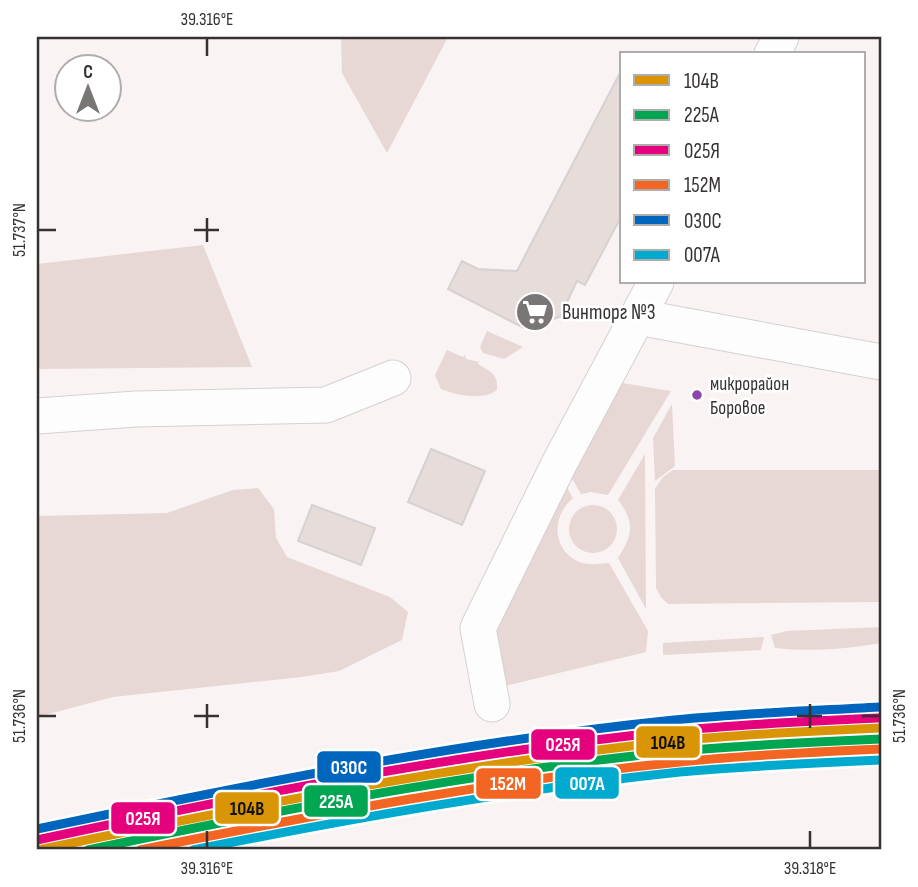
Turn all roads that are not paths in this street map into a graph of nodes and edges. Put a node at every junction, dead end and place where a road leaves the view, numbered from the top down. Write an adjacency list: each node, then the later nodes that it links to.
1 (655, 284): 2 (street)
2 (638, 317): 3 (street); 6 (street)
3 (881, 362)
4 (393, 378): 5 (street)
5 (37, 415)
6 (492, 704)

